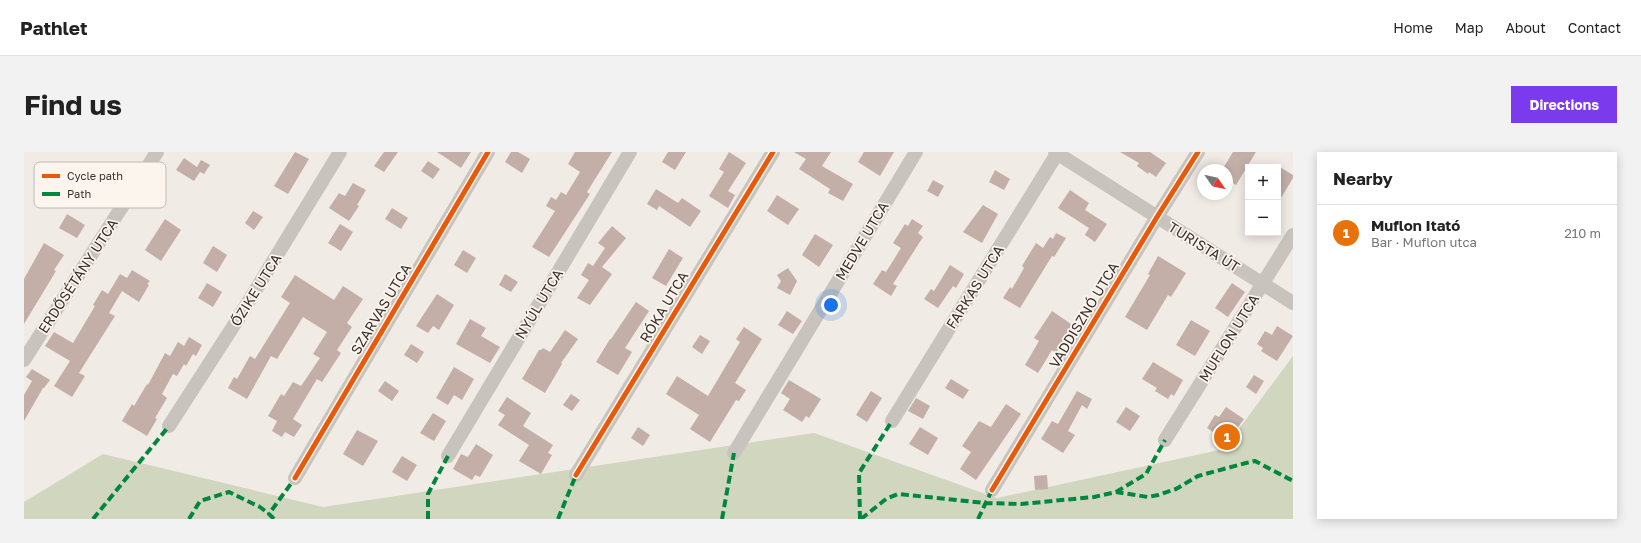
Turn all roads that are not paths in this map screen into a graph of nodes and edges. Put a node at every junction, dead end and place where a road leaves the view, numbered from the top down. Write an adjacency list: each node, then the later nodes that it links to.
1 (156, 152): 9 (street, ERDŐSÉTÁNY UTCA)
2 (340, 152): 17 (street, ŐZIKE UTCA)
3 (488, 152): 22 (street, SZARVAS UTCA)
4 (630, 152): 20 (street, NYÚL UTCA)
5 (773, 152): 21 (street, RÓKA UTCA)
6 (916, 152): 19 (street, MEDVE UTCA)
7 (1057, 152): 11 (street, TURISTA ÚT); 16 (street, FARKAS UTCA)
8 (1198, 152): 11 (street, VADDISZNÓ UTCA)
9 (150, 162)
10 (120, 208): 15 (street, ERDŐSÉTÁNY UTCA)
11 (1157, 217): 13 (street, TURISTA ÚT); 23 (street, VADDISZNÓ UTCA)
12 (1293, 235): 13 (street, MUFLON UTCA)
13 (1262, 283): 14 (street, TURISTA ÚT); 18 (street, MUFLON UTCA)
14 (1293, 303)
15 (24, 360)
16 (892, 422)
17 (169, 426)
18 (1165, 440)
19 (734, 453)
20 (448, 456)
21 (576, 475)
22 (295, 478)
23 (992, 490)

